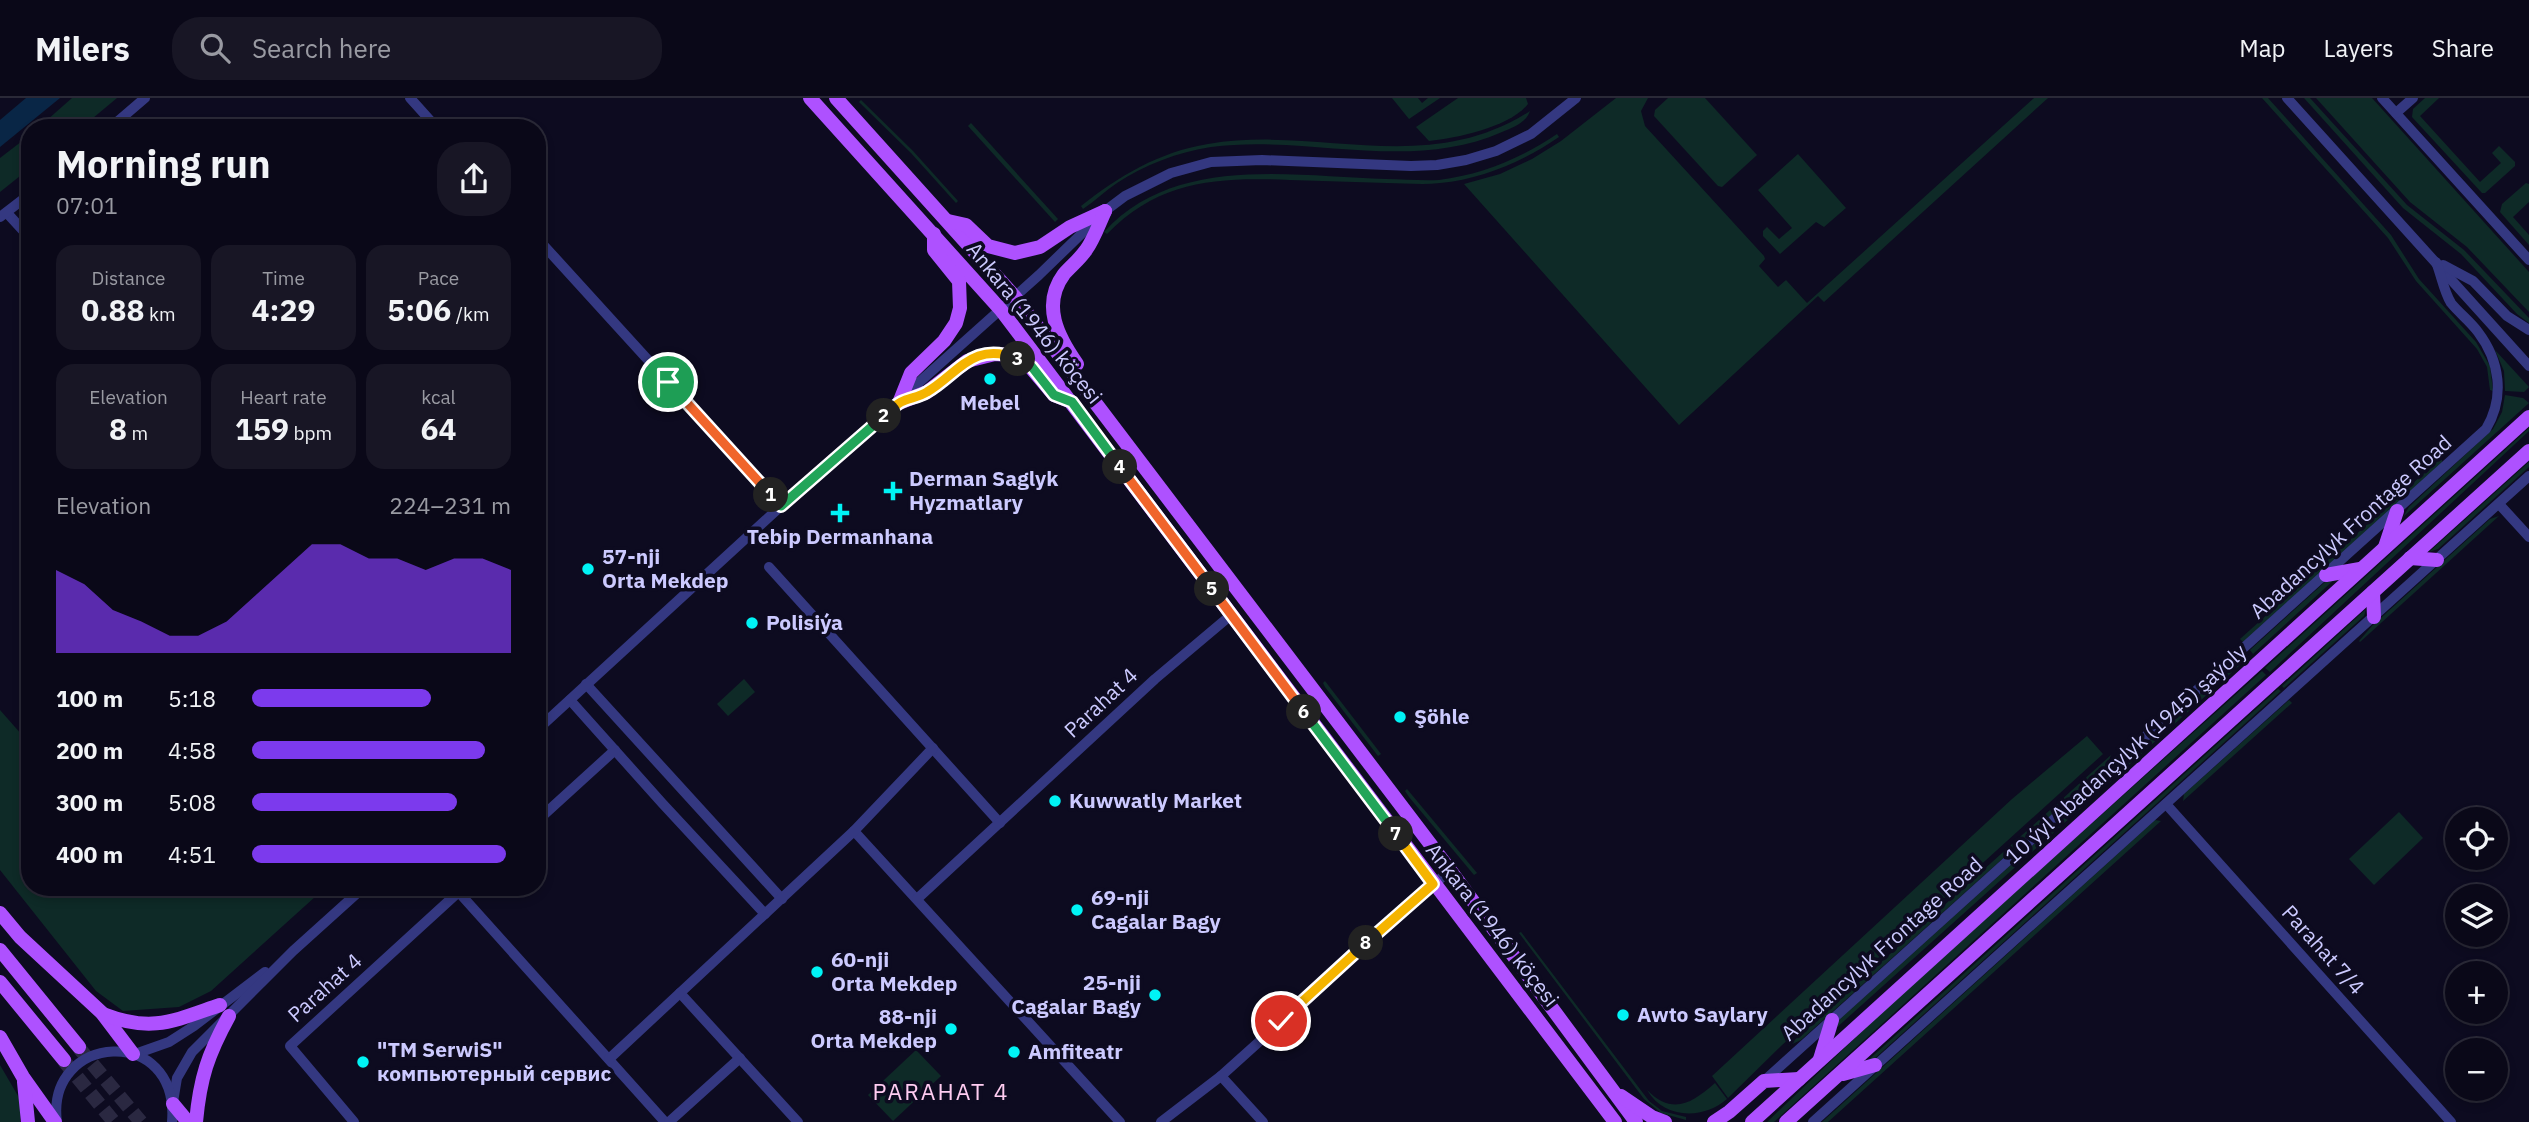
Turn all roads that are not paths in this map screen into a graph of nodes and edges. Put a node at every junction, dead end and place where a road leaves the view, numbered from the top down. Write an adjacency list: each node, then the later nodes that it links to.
1 (145, 98): 10 (street)
2 (410, 98): 11 (street)
3 (810, 98): 17 (main road, Ankara (1946) köçesi)
4 (836, 98): 15 (main road, Ankara (1946) köçesi)
5 (1576, 98): 13 (street)
6 (2287, 98): 20 (street)
7 (2382, 98): 9 (street)
8 (2413, 98): 9 (street)
9 (2396, 113): 19 (street)
10 (120, 119)
11 (429, 119)
12 (21, 201): 14 (street)
13 (1105, 211): 15 (main road); 21 (street); 25 (main road)
14 (4, 215): 16 (street)
15 (948, 221): 21 (main road, Ankara (1946) köçesi)
16 (21, 231)
17 (934, 234): 22 (main road, Ankara (1946) köçesi); 27 (main road)
18 (546, 248): 32 (street)
19 (2529, 260)
20 (2436, 262): 23 (street); 24 (street); 33 (street, Abadancylyk Frontage Road)
21 (1015, 297): 22 (street); 25 (main road, Ankara (1946) köçesi)
22 (1001, 310): 26 (main road, Ankara (1946) köçesi); 27 (street)
23 (2529, 330)
24 (2529, 366)
25 (1086, 391): 53 (main road, Ankara (1946) köçesi)
26 (1072, 402): 27 (main road); 42 (main road, Ankara (1946) köçesi)
27 (899, 403): 32 (street)
28 (2529, 417): 35 (main road, 10 ýyl Abadançylyk (1945) şaýoly)
29 (2529, 451): 36 (main road)
30 (2529, 476): 31 (street)
31 (2499, 504): 34 (street); 37 (street)
32 (781, 506): 44 (street)
33 (2397, 511): 35 (main road); 40 (street, Abadancylyk Frontage Road)
34 (2529, 537)
35 (2385, 548): 39 (main road, 10 ýyl Abadançylyk (1945) şaýoly)
36 (2410, 558): 37 (main road); 41 (main road)
37 (2437, 560): 43 (street)
38 (769, 567): 47 (street)
39 (2362, 569): 40 (main road); 74 (main road, 10 ýyl Abadançylyk (1945) şaýoly)
40 (2326, 575): 67 (street, Abadancylyk Frontage Road)
41 (2373, 592): 43 (main road); 76 (main road)
42 (1231, 615): 51 (street, Parahat 4); 54 (main road, Ankara (1946) köçesi)
43 (2374, 617): 49 (street)
44 (586, 684): 45 (street); 58 (street)
45 (570, 700): 46 (street); 48 (street)
46 (546, 722)
47 (933, 748): 51 (street); 52 (street)
48 (615, 750): 50 (street); 61 (street)
49 (2166, 804): 75 (street); 105 (street, Parahat 7/4)
50 (546, 813)
51 (1000, 823): 59 (street, Parahat 4)
52 (854, 831): 58 (street); 59 (street)
53 (1450, 870): 54 (street); 81 (main road, Ankara (1946) köçesi)
54 (1433, 884): 77 (street); 83 (main road, Ankara (1946) köçesi)
55 (354, 896): 65 (street)
56 (451, 896): 90 (street, Parahat 4)
57 (465, 896): 72 (street, Parahat 4)
58 (782, 899): 61 (street)
59 (917, 899): 93 (street)
60 (0, 914): 66 (main road)
61 (765, 914): 64 (street)
62 (0, 950): 69 (main road)
63 (0, 982): 73 (main road)
64 (680, 993): 71 (street); 72 (street)
65 (225, 1011): 66 (main road); 70 (street); 84 (street); 89 (main road)
66 (102, 1013): 70 (main road)
67 (1832, 1020): 74 (main road); 80 (street, Abadancylyk Frontage Road)
68 (0, 1038): 78 (main road)
69 (79, 1047)
70 (134, 1054): 84 (street); 86 (street)
71 (740, 1058): 91 (street, Parahat 4); 92 (street)
72 (609, 1059): 91 (street, Parahat 4)
73 (64, 1060)
74 (1819, 1061): 79 (main road, 10 ýyl Abadançylyk (1945) şaýoly)
75 (1875, 1065): 76 (main road); 104 (street)
76 (1838, 1075): 82 (main road)
77 (1222, 1076): 94 (street); 95 (street)
78 (23, 1077): 85 (main road); 86 (main road)
79 (1799, 1079): 80 (main road); 101 (main road, 10 ýyl Abadançylyk (1945) şaýoly)
80 (1764, 1081): 100 (main road)
81 (1611, 1090): 98 (main road, Ankara (1946) köçesi); 99 (main road)
82 (1813, 1098): 102 (main road); 103 (main road)
83 (1598, 1099): 96 (main road); 97 (main road, Ankara (1946) köçesi)
84 (173, 1103): 87 (street); 88 (main road)
85 (28, 1122)
86 (56, 1122)
87 (172, 1122)
88 (188, 1122)
89 (196, 1122)
90 (354, 1122)
91 (667, 1122)
92 (798, 1122)
93 (1120, 1122)
94 (1161, 1122)
95 (1263, 1122)
96 (1606, 1122)
97 (1615, 1122)
98 (1636, 1122)
99 (1665, 1122)
100 (1714, 1122)
101 (1752, 1122)
102 (1786, 1122)
103 (1806, 1122)
104 (1813, 1122)
105 (2451, 1122)

